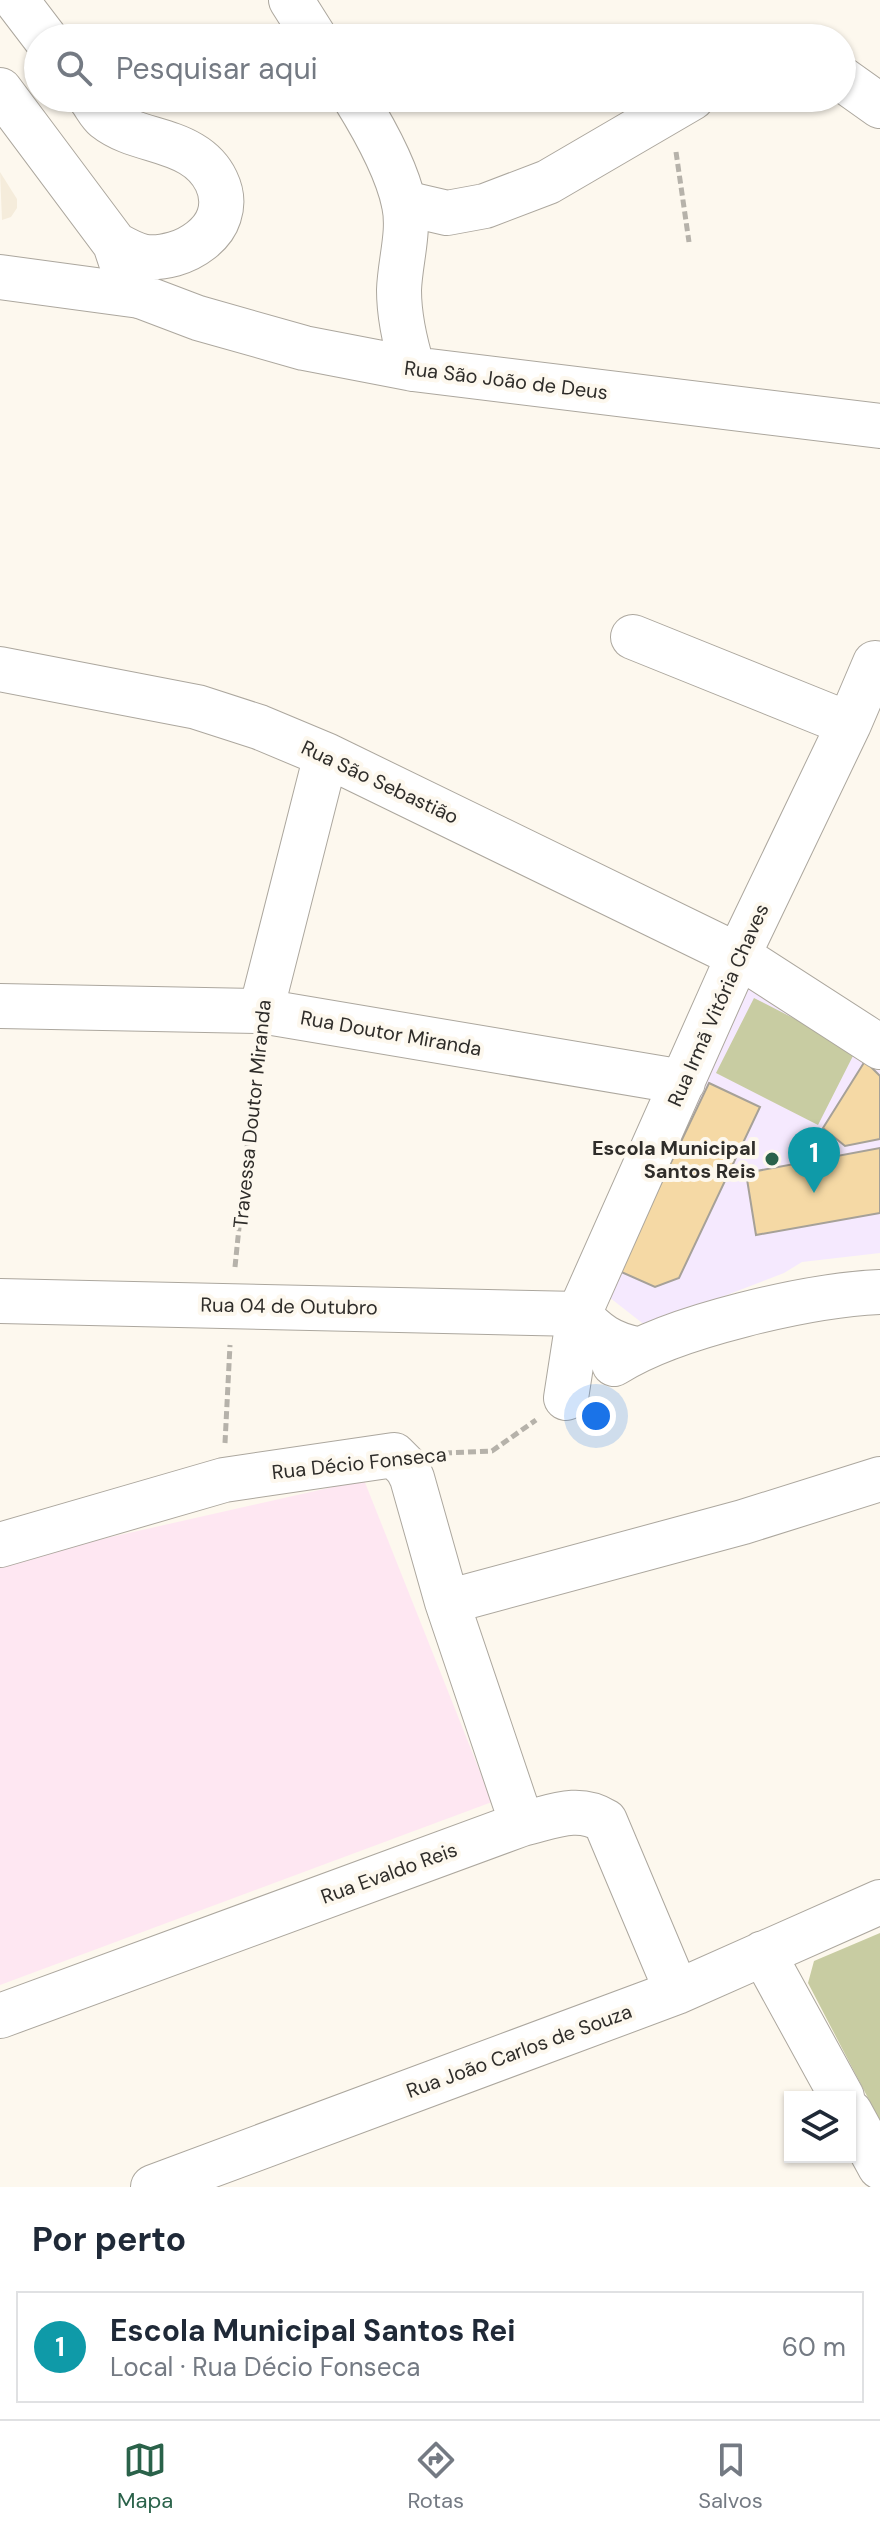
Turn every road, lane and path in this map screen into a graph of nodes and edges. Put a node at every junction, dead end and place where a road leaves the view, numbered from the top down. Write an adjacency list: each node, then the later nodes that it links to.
1 (16, 0): 3 (street)
2 (291, 0): 4 (street)
3 (34, 24)
4 (306, 24)
5 (856, 89): 7 (street)
6 (0, 90): 14 (street)
7 (880, 106)
8 (101, 112): 14 (street)
9 (364, 112): 12 (street)
10 (667, 112): 12 (street)
11 (681, 112): 13 (path)
12 (404, 203): 17 (street)
13 (689, 242)
14 (115, 244): 16 (street)
15 (0, 277): 16 (street, Rua São João de Deus)
16 (140, 296): 17 (street, Rua São João de Deus)
17 (413, 369): 18 (street, Rua São João de Deus)
18 (880, 426)
19 (633, 637): 22 (street)
20 (875, 663): 22 (street, Rua Irmã Vitória Chaves)
21 (0, 669): 23 (street, Rua São Sebastião)
22 (849, 724): 24 (street, Rua Irmã Vitória Chaves)
23 (326, 755): 24 (street, Rua São Sebastião); 26 (street, Travessa Doutor Miranda)
24 (739, 956): 27 (street, Rua São Sebastião); 28 (street, Rua Irmã Vitória Chaves)
25 (0, 1006): 26 (street, Rua Doutor Miranda)
26 (261, 1011): 28 (street, Rua Doutor Miranda); 31 (path, Travessa Doutor Miranda)
27 (880, 1047)
28 (683, 1082): 32 (street, Rua Irmã Vitória Chaves)
29 (880, 1292): 33 (street)
30 (0, 1301): 31 (street, Rua 04 de Outubro)
31 (232, 1305): 32 (street, Rua 04 de Outubro); 37 (path, Travessa Doutor Miranda)
32 (579, 1314): 33 (street); 34 (street, Rua Irmã Vitória Chaves)
33 (637, 1349): 34 (street)
34 (566, 1398): 35 (path, Rua Décio Fonseca)
35 (394, 1455): 37 (street, Rua Décio Fonseca); 39 (street)
36 (880, 1479): 39 (street)
37 (224, 1480): 38 (street, Rua Décio Fonseca)
38 (0, 1545)
39 (447, 1602): 40 (street)
40 (522, 1824): 43 (street, Rua Evaldo Reis); 44 (street, Rua Evaldo Reis)
41 (880, 1902): 42 (street, Rua João Carlos de Souza)
42 (763, 1953): 43 (street, Rua João Carlos de Souza); 45 (street)
43 (677, 1992): 48 (street, Rua João Carlos de Souza)
44 (0, 2016)
45 (839, 2091)
46 (856, 2123): 47 (street)
47 (880, 2167)
48 (153, 2187)

